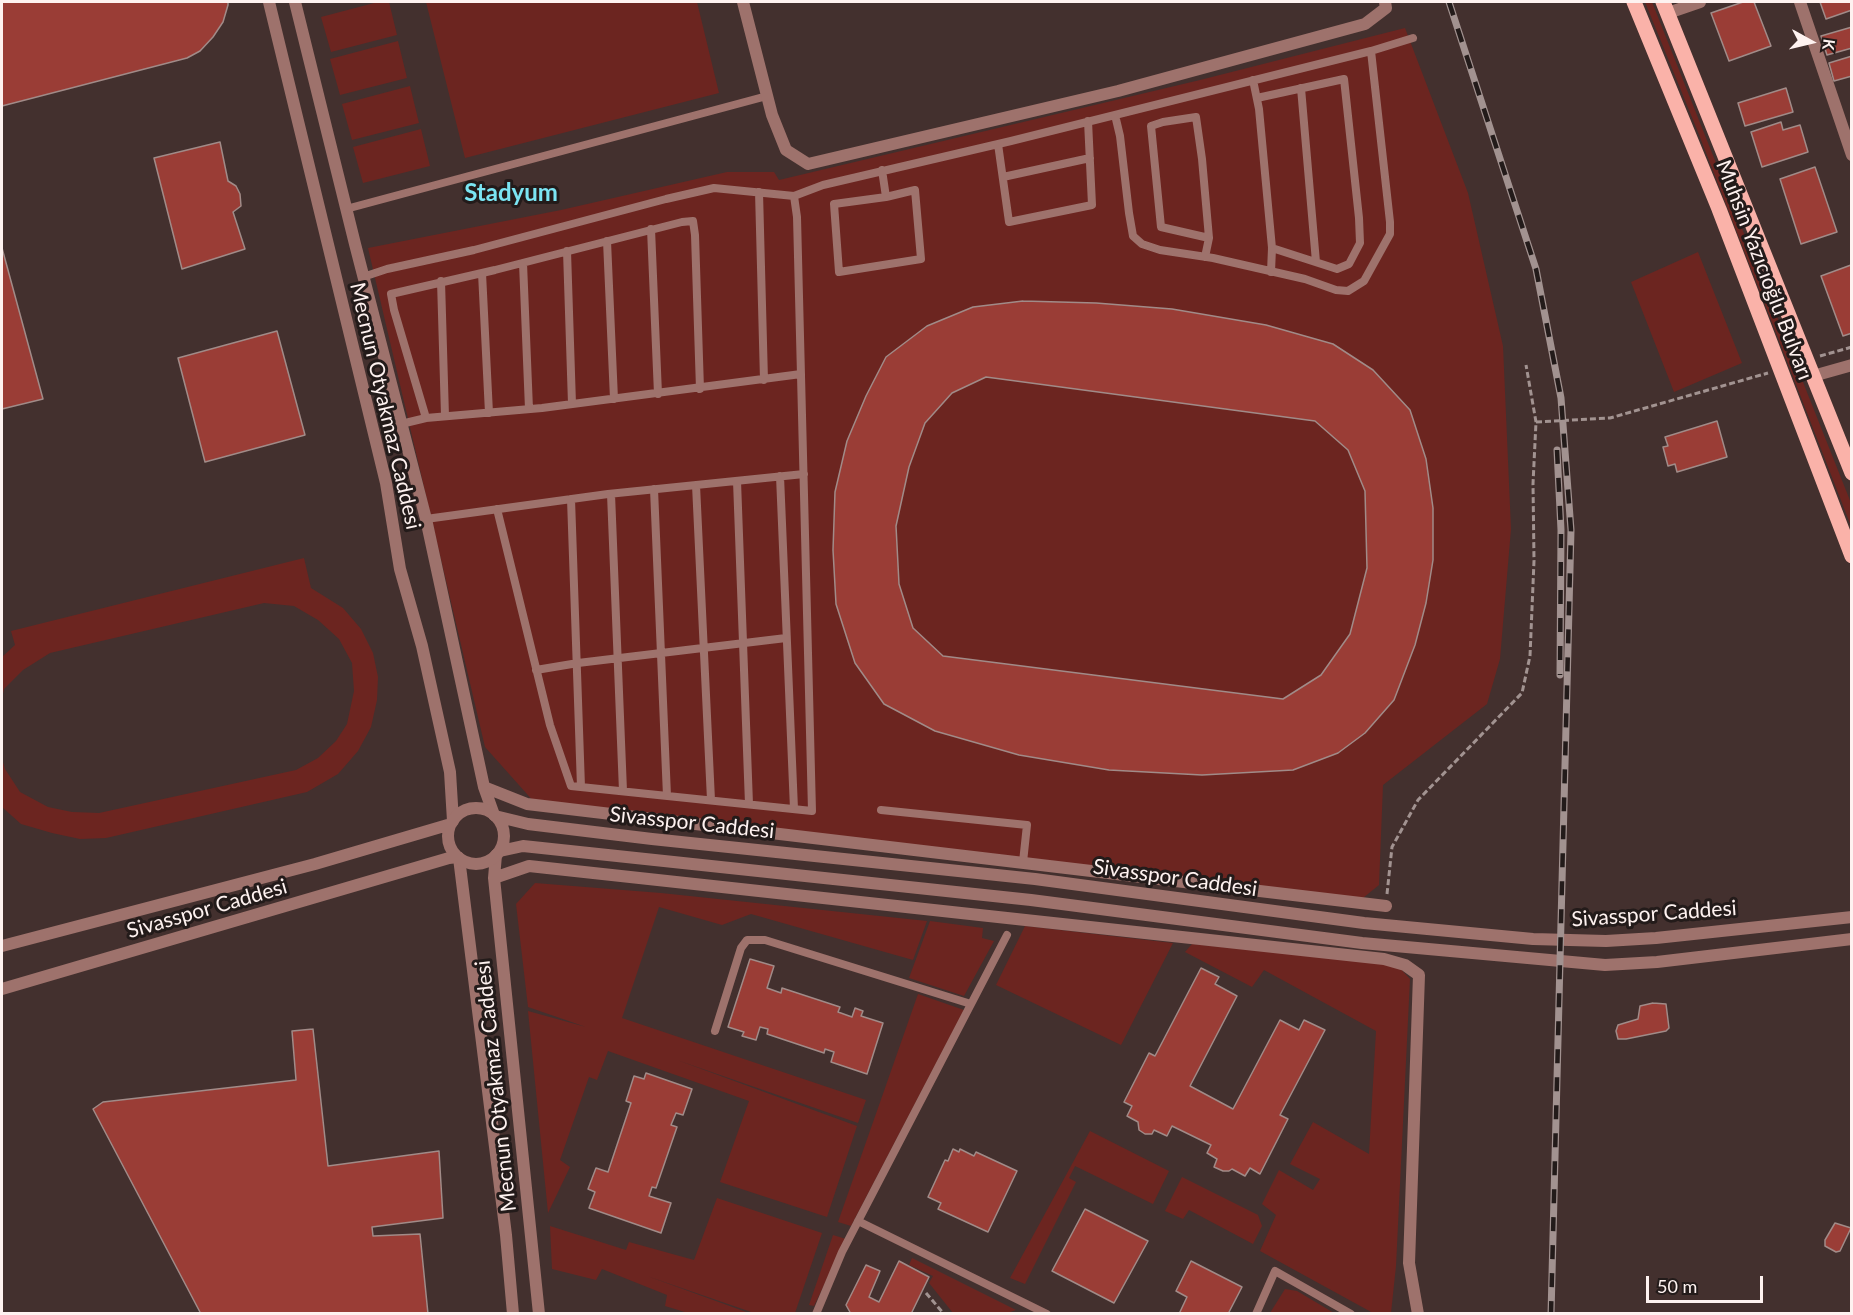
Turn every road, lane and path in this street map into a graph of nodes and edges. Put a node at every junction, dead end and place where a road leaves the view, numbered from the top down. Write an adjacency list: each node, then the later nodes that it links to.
1 (270, 2): 83 (street, Mecnun Otyakmaz Caddesi)
2 (295, 2): 25 (street, Mecnun Otyakmaz Caddesi)
3 (743, 2): 13 (street)
4 (1385, 2): 13 (street)
5 (1634, 2): 66 (main road, Muhsin Yazıcıoğlu Bulvarı)
6 (1700, 2): 8 (street)
7 (1800, 2): 18 (street)
8 (1666, 7): 44 (main road, Muhsin Yazıcıoğlu Bulvarı)
9 (1413, 38): 10 (lane)
10 (1371, 51): 11 (lane); 34 (lane)
11 (1253, 80): 14 (lane); 15 (lane)
12 (1301, 88): 14 (lane); 32 (lane); 32 (lane)
13 (767, 96): 25 (lane)
14 (1257, 98): 29 (lane)
15 (1115, 115): 16 (lane); 31 (lane)
16 (1088, 121): 17 (lane); 19 (lane)
17 (998, 144): 20 (lane); 21 (lane)
18 (1851, 155)
19 (1090, 158): 21 (lane); 21 (lane)
20 (882, 170): 23 (lane); 24 (lane)
21 (1003, 177)
22 (759, 192): 23 (lane); 36 (lane); 45 (lane)
23 (794, 196): 43 (lane)
24 (886, 197): 24 (lane)
25 (346, 209): 36 (street, Mecnun Otyakmaz Caddesi)
26 (651, 229): 28 (lane); 46 (lane); 47 (lane)
27 (1209, 238): 27 (lane); 31 (lane)
28 (607, 241): 30 (lane); 48 (lane)
29 (1272, 248): 32 (lane); 34 (lane)
30 (567, 251): 33 (lane); 49 (lane)
31 (1205, 257): 34 (lane)
32 (1316, 262)
33 (523, 263): 35 (lane); 50 (lane)
34 (1271, 272)
35 (482, 273): 37 (lane); 51 (lane)
36 (363, 277): 55 (street, Mecnun Otyakmaz Caddesi)
37 (441, 281): 52 (lane); 53 (lane)
38 (1851, 347): 39 (path)
39 (1812, 359)
40 (1526, 365): 54 (path)
41 (1851, 365): 44 (street)
42 (1778, 370): 54 (path)
43 (801, 375): 45 (lane); 57 (lane)
44 (1813, 376): 56 (main road, Muhsin Yazıcıoğlu Bulvarı)
45 (764, 380): 46 (lane)
46 (700, 388): 47 (lane)
47 (658, 394): 48 (lane)
48 (614, 399): 49 (lane)
49 (572, 404): 50 (lane)
50 (529, 409): 51 (lane)
51 (489, 413): 52 (lane)
52 (445, 417): 53 (lane)
53 (426, 418): 55 (lane)
54 (1536, 422): 88 (path)
55 (401, 424): 65 (street, Mecnun Otyakmaz Caddesi)
56 (1851, 473)
57 (804, 474): 58 (lane); 80 (lane)
58 (780, 476): 59 (lane); 67 (lane)
59 (736, 481): 60 (lane); 68 (lane)
60 (696, 484): 61 (lane); 69 (lane)
61 (654, 489): 62 (lane); 70 (lane)
62 (611, 494): 63 (lane); 71 (lane)
63 (571, 499): 64 (lane); 72 (lane)
64 (497, 509): 65 (lane); 73 (lane)
65 (426, 519): 74 (street, Mecnun Otyakmaz Caddesi)
66 (1851, 556)
67 (786, 638): 68 (lane); 80 (lane)
68 (744, 642): 69 (lane); 79 (lane)
69 (703, 647): 70 (lane); 78 (lane)
70 (661, 652): 71 (lane); 77 (lane)
71 (618, 658): 72 (lane); 76 (lane)
72 (578, 663): 73 (lane); 75 (lane)
73 (536, 670): 75 (lane)
74 (484, 787): 82 (street, Mecnun Otyakmaz Caddesi); 86 (street)
75 (581, 787): 76 (lane)
76 (622, 791): 77 (lane)
77 (667, 796): 78 (lane)
78 (711, 800): 79 (lane)
79 (749, 804): 80 (lane)
80 (794, 809)
81 (881, 810): 86 (lane)
82 (494, 816): 83 (street); 84 (street); 89 (street, Sivasspor Caddesi)
83 (452, 823): 85 (street); 92 (street, Sivasspor Caddesi)
84 (498, 853): 85 (street); 87 (street, Mecnun Otyakmaz Caddesi); 91 (street, Sivasspor Caddesi)
85 (459, 858): 93 (street, Sivasspor Caddesi); 98 (street, Mecnun Otyakmaz Caddesi)
86 (1023, 862): 88 (street)
87 (494, 878): 99 (street, Mecnun Otyakmaz Caddesi); 105 (street)
88 (1386, 906)
89 (1851, 917)
90 (1007, 935): 94 (lane)
91 (1851, 939)
92 (2, 946)
93 (2, 989)
94 (971, 1004): 95 (lane); 96 (lane)
95 (715, 1031)
96 (858, 1221): 100 (lane); 102 (lane)
97 (926, 1293): 101 (path)
98 (513, 1314)
99 (539, 1314)
100 (816, 1314)
101 (944, 1314)
102 (1047, 1314)
103 (1256, 1314): 104 (lane)
104 (1351, 1314)
105 (1418, 1314)

